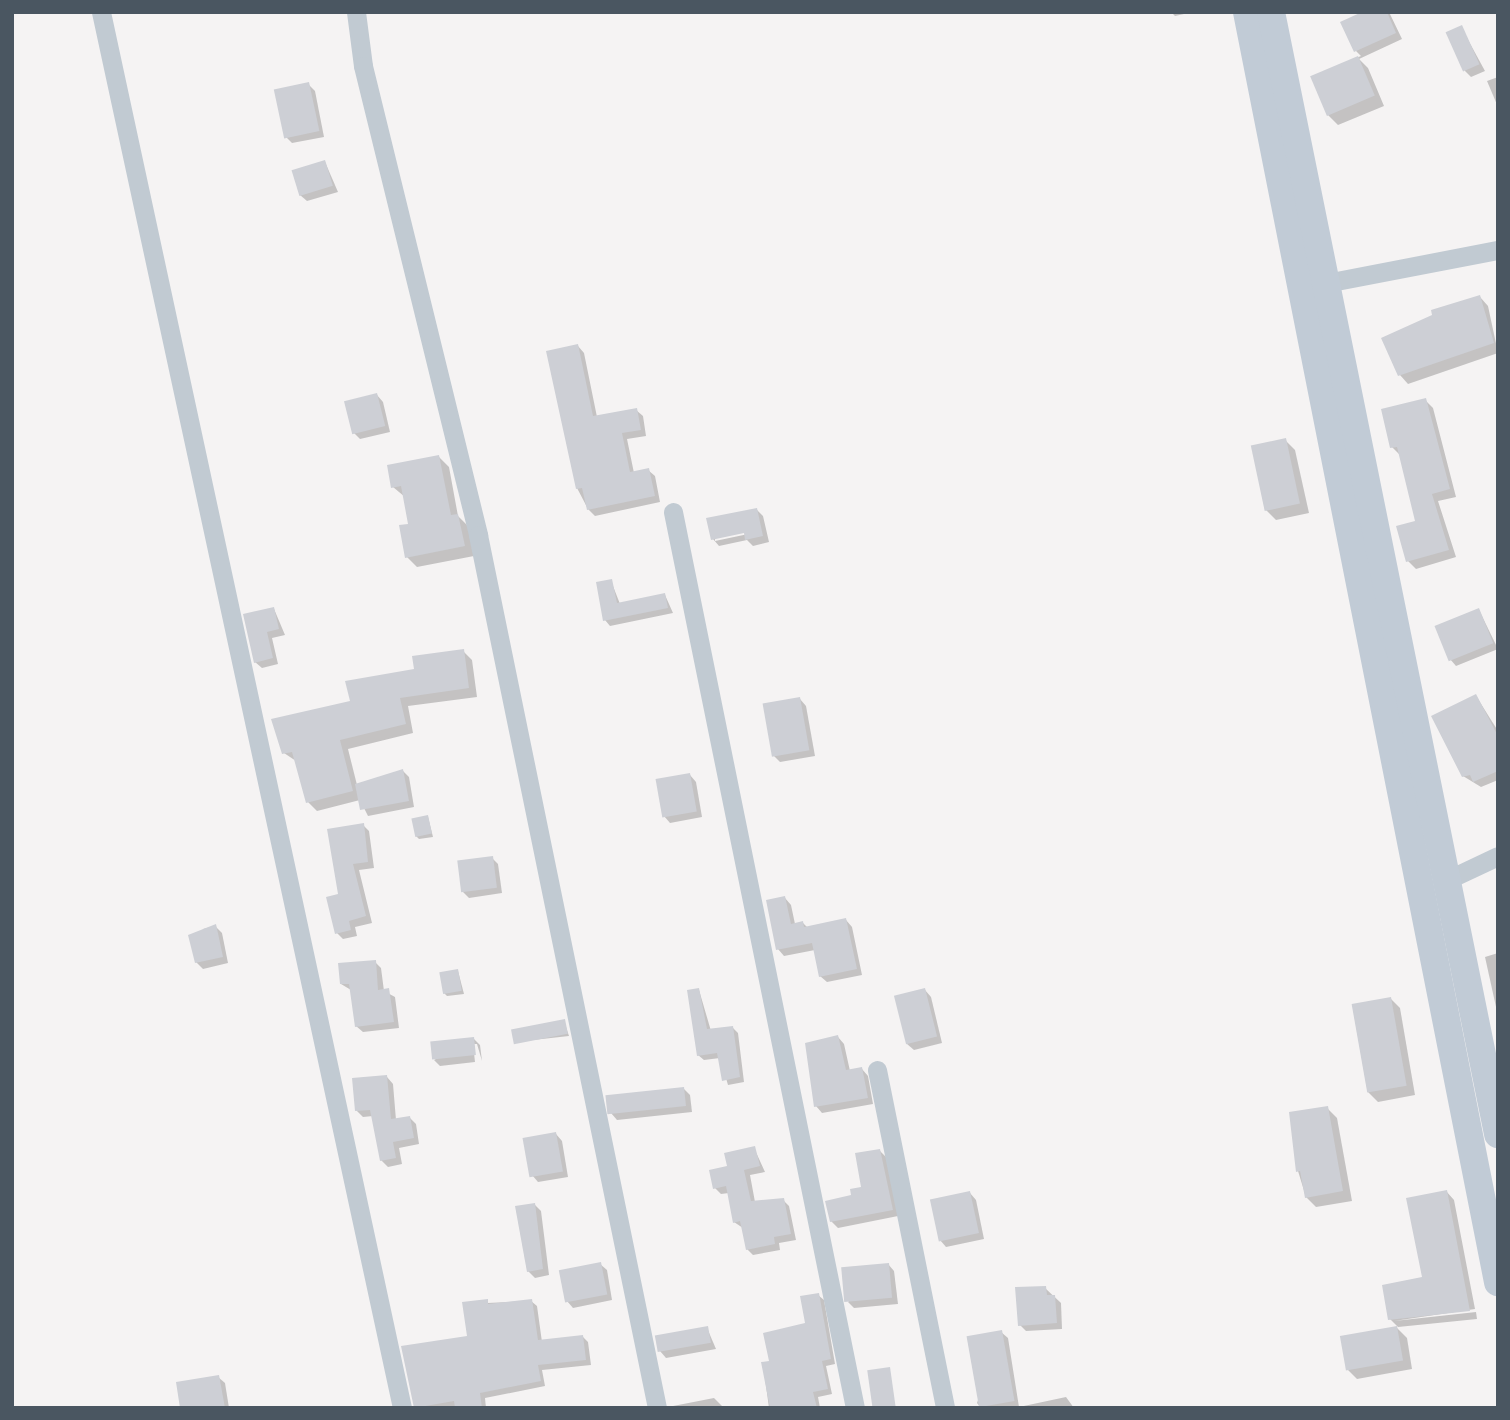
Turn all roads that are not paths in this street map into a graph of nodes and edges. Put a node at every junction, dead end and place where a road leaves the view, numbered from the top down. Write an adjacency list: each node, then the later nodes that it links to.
1 (101, 12): 14 (street)
2 (356, 12): 15 (street)
3 (1247, 12): 6 (main road)
4 (1271, 12): 6 (main road)
5 (1498, 250): 7 (street)
6 (1308, 255): 7 (main road); 13 (main road)
7 (1326, 283): 10 (main road)
8 (673, 512): 16 (street)
9 (1498, 856): 10 (street)
10 (1447, 880): 12 (main road)
11 (877, 1070): 17 (street)
12 (1498, 1134)
13 (1498, 1282)
14 (402, 1408)
15 (657, 1408)
16 (855, 1408)
17 (946, 1408)

